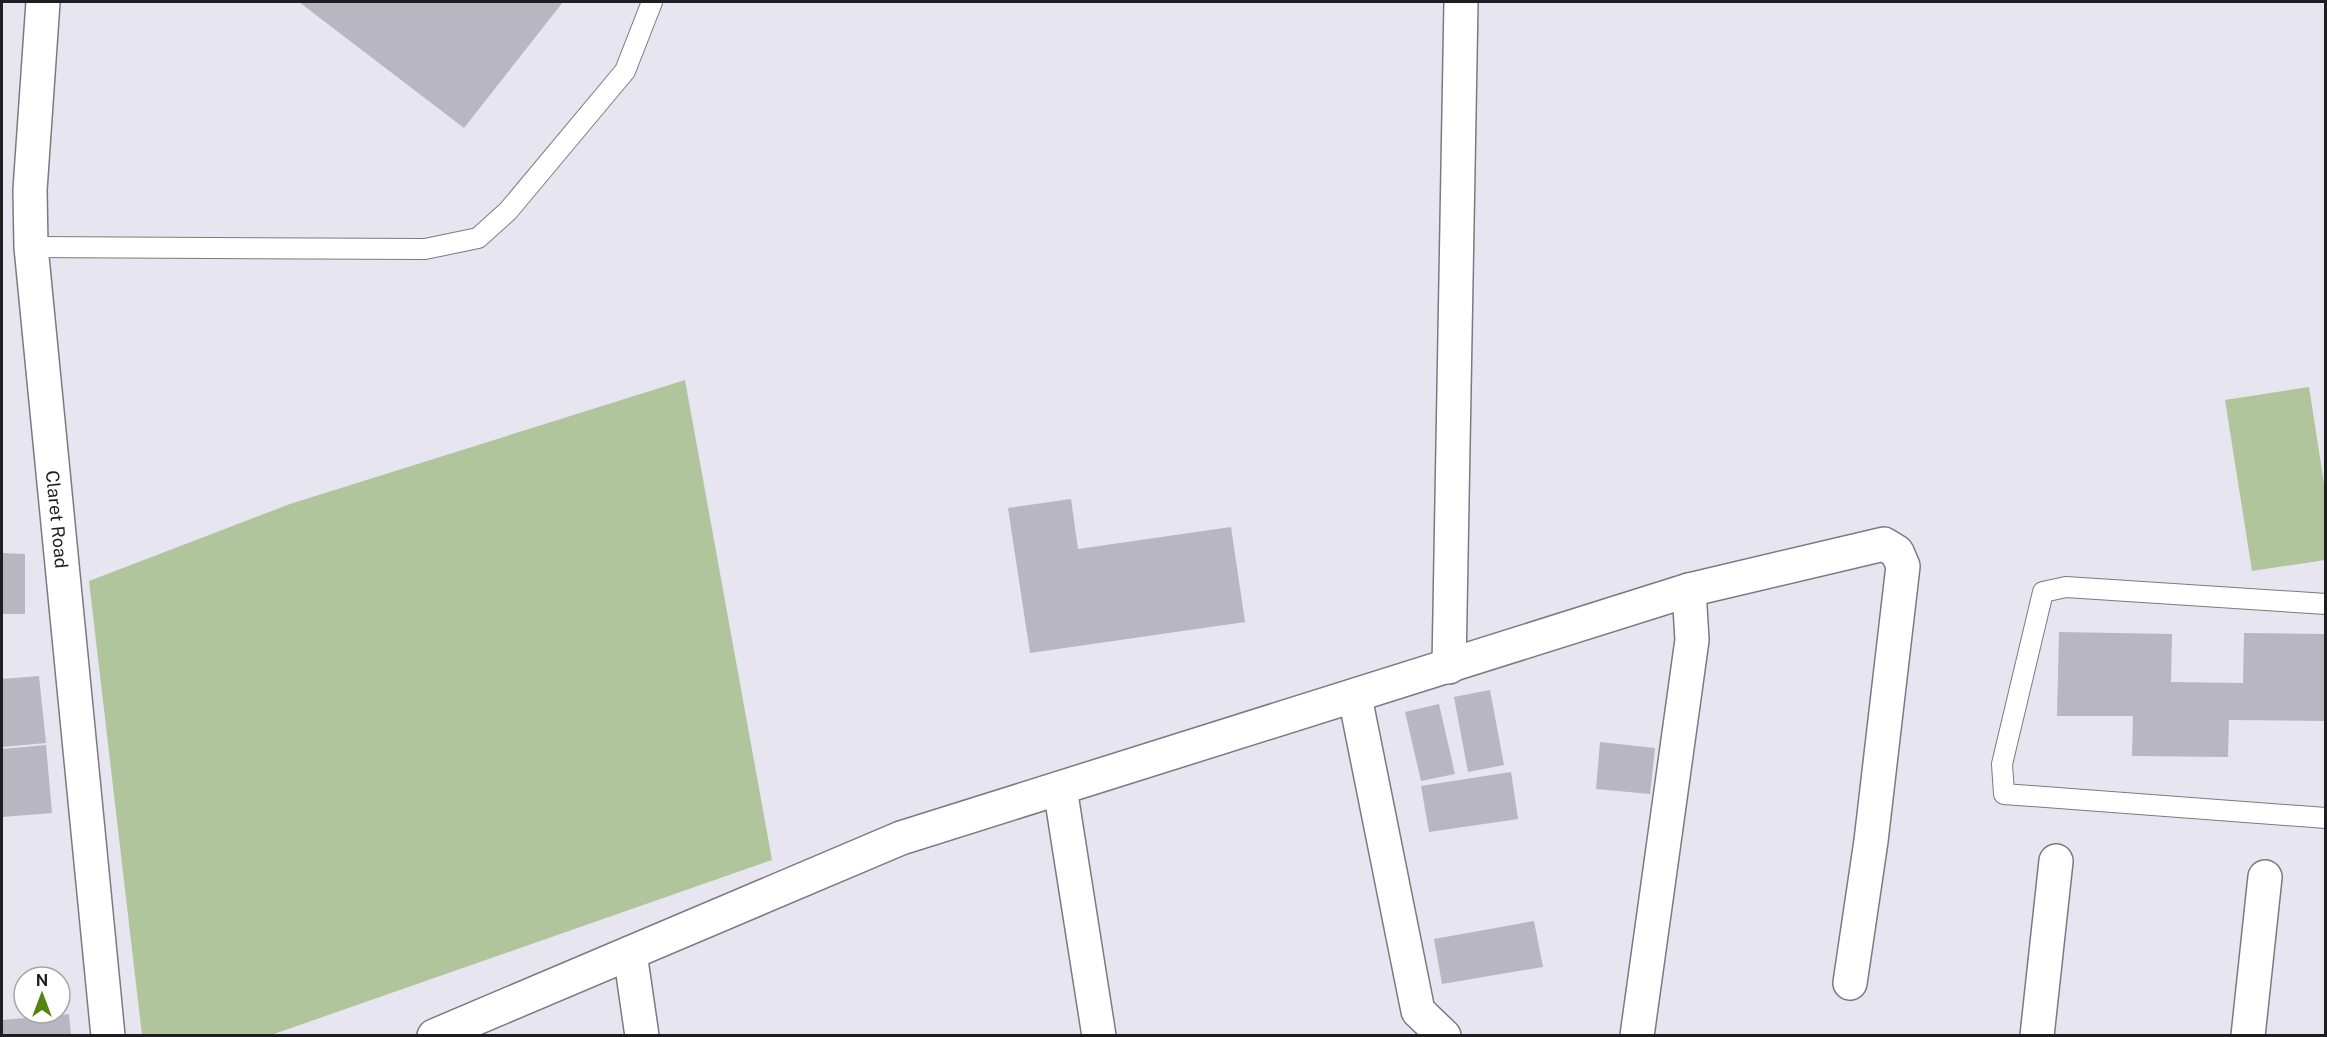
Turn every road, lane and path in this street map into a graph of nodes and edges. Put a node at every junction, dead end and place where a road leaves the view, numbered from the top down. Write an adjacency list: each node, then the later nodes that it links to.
1 (43, 2): 4 (street, Claret Road)
2 (652, 2): 4 (lane)
3 (1461, 2): 7 (street)
4 (31, 247): 15 (street, Claret Road)
5 (1689, 590): 7 (street); 14 (street); 20 (street)
6 (2325, 604): 10 (lane)
7 (1449, 667): 8 (street)
8 (1355, 697): 9 (street); 19 (street)
9 (1060, 788): 13 (street); 18 (street)
10 (2325, 818)
11 (2056, 861): 21 (street)
12 (2265, 877): 22 (street)
13 (630, 953): 16 (street); 17 (street)
14 (1850, 983)
15 (108, 1035)
16 (434, 1035)
17 (642, 1035)
18 (1099, 1035)
19 (1444, 1035)
20 (1637, 1035)
21 (2037, 1035)
22 (2248, 1035)

